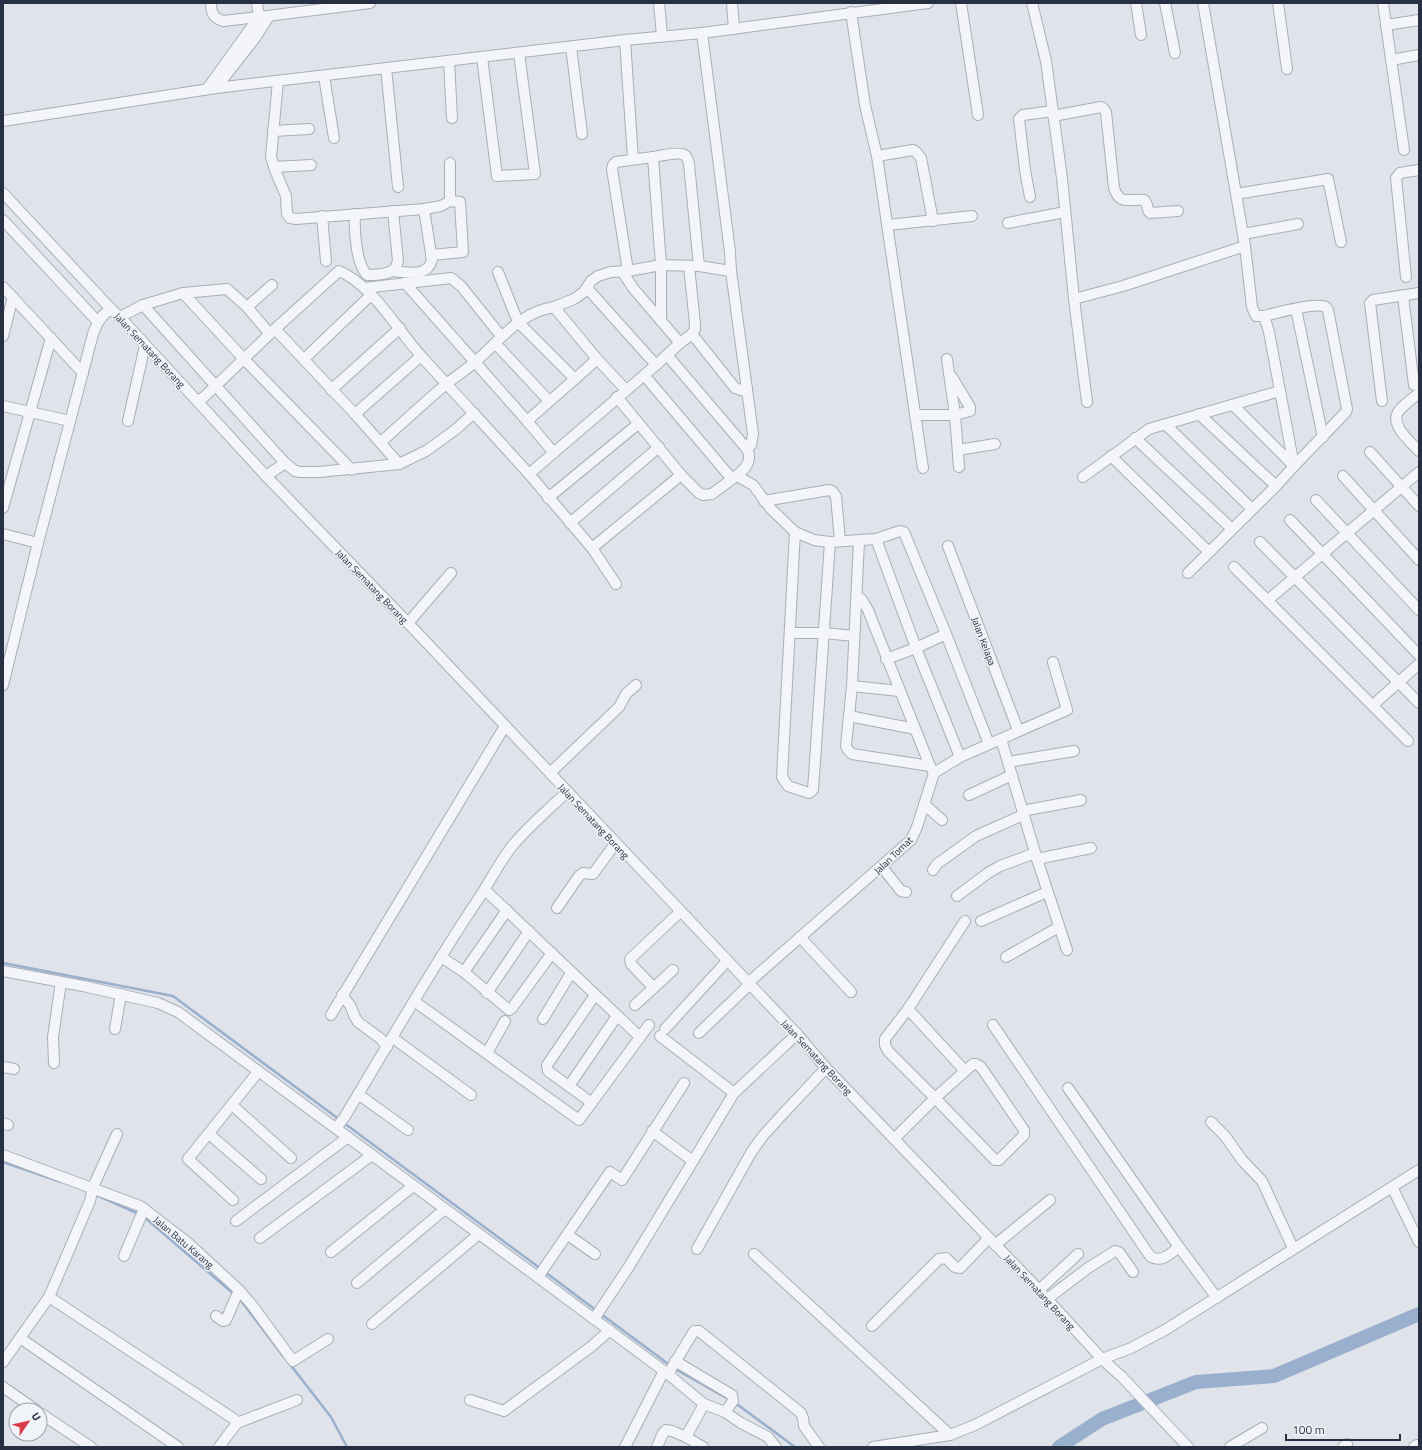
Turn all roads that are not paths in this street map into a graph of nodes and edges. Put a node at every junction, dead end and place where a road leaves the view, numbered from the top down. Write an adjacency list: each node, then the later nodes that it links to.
1 (210, 3): 18 (street)
2 (257, 3): 18 (street)
3 (370, 3): 14 (street)
4 (659, 3): 24 (street)
5 (732, 3): 21 (street)
6 (928, 3): 15 (street)
7 (961, 3): 39 (street)
8 (1032, 3): 38 (street)
9 (1136, 3): 23 (street)
10 (1165, 3): 28 (street)
11 (1203, 3): 56 (street)
12 (1278, 3): 34 (street)
13 (1383, 3): 20 (street)
14 (346, 5): 16 (street)
15 (900, 5): 17 (street)
16 (301, 7): 18 (street)
17 (851, 12): 21 (street); 47 (street)
18 (264, 17): 37 (street)
19 (1419, 20): 20 (street)
20 (1386, 25): 31 (street)
21 (734, 29): 22 (street)
22 (702, 33): 24 (street); 80 (street)
23 (1141, 35)
24 (662, 36): 25 (street)
25 (625, 40): 26 (street); 49 (street)
26 (571, 47): 27 (street); 44 (street)
27 (519, 53): 30 (street); 30 (street)
28 (1175, 53)
29 (1419, 55): 31 (street)
30 (482, 57): 32 (street)
31 (1391, 60): 46 (street)
32 (449, 61): 33 (street); 40 (street)
33 (386, 68): 35 (street); 54 (street)
34 (1287, 69)
35 (324, 76): 36 (street); 45 (street)
36 (278, 81): 37 (street); 43 (street)
37 (211, 88): 41 (street)
38 (1053, 113): 57 (street); 60 (street); 62 (street)
39 (978, 115)
40 (452, 118)
41 (3, 121)
42 (309, 128): 43 (street)
43 (273, 131): 52 (street)
44 (582, 134)
45 (334, 138)
46 (1404, 150)
47 (877, 156): 67 (street); 70 (street)
48 (653, 157): 49 (street); 76 (street); 77 (street)
49 (633, 159): 79 (street)
50 (450, 162): 58 (street)
51 (311, 165): 52 (street)
52 (274, 167): 64 (street)
53 (1419, 170): 82 (street)
54 (398, 187)
55 (3, 193): 96 (street, Jalan Sematang Borang)
56 (1236, 194): 71 (street); 72 (street)
57 (1030, 197)
58 (450, 201): 59 (street); 74 (street)
59 (424, 209): 61 (street); 74 (street)
60 (1178, 210)
61 (393, 211): 63 (street); 78 (street)
62 (1066, 212): 68 (street); 92 (street)
63 (355, 214): 64 (street); 78 (street)
64 (322, 216): 75 (street)
65 (972, 216): 67 (street)
66 (3, 220): 101 (street)
67 (933, 221): 70 (street)
68 (1008, 223)
69 (1298, 224): 71 (street)
70 (888, 226): 141 (street)
71 (1243, 234): 73 (street)
72 (1340, 242)
73 (1245, 246): 92 (street); 99 (street)
74 (431, 255): 78 (street)
75 (326, 261)
76 (661, 265): 77 (street); 79 (street); 100 (street)
77 (694, 266): 80 (street); 105 (street)
78 (392, 271)
79 (625, 271): 86 (street); 100 (street)
80 (731, 271): 125 (street)
81 (498, 272): 102 (street)
82 (1406, 277)
83 (405, 283): 87 (street); 108 (street); 117 (street)
84 (272, 285): 94 (street)
85 (3, 288): 91 (street)
86 (587, 288): 95 (street); 118 (street)
87 (367, 292): 103 (street); 104 (street); 114 (street)
88 (183, 293): 93 (street); 94 (street); 113 (street)
89 (1419, 293): 90 (street)
90 (1403, 296): 126 (street); 132 (street)
91 (13, 297): 106 (street); 107 (street)
92 (1074, 299): 134 (street)
93 (139, 307): 98 (street); 124 (street)
94 (247, 307): 104 (street)
95 (554, 307): 102 (street); 115 (street)
96 (111, 309): 98 (street, Jalan Sematang Borang); 101 (street)
97 (1296, 309): 99 (street); 148 (street); 148 (street)
98 (122, 316): 110 (street, Jalan Sematang Borang)
99 (1264, 316): 129 (street)
100 (661, 321): 109 (street)
101 (98, 322): 119 (street)
102 (518, 322): 108 (street); 122 (street)
103 (400, 328): 112 (street); 127 (street)
104 (272, 332): 113 (street); 114 (street)
105 (692, 334): 109 (street); 125 (street)
106 (3, 336)
107 (51, 338): 119 (street); 137 (street)
108 (498, 340): 117 (street); 133 (street)
109 (680, 343): 111 (street)
110 (145, 345): 131 (street, Jalan Sematang Borang); 144 (street)
111 (667, 355): 118 (street); 154 (street)
112 (421, 356): 123 (street); 139 (street)
113 (243, 358): 124 (street); 164 (street)
114 (304, 359): 127 (street)
115 (597, 359): 122 (street); 128 (street)
116 (947, 359): 120 (street)
117 (475, 363): 123 (street); 145 (street)
118 (656, 365): 121 (street)
119 (83, 373): 143 (street)
120 (950, 374): 142 (street); 142 (street)
121 (644, 375): 128 (street); 171 (street)
122 (575, 379): 133 (street)
123 (447, 384): 138 (street); 150 (street)
124 (214, 387): 131 (street); 159 (street)
125 (747, 389): 154 (street)
126 (1416, 389): 152 (street)
127 (331, 390): 139 (street)
128 (626, 390): 130 (street)
129 (1280, 391): 135 (street); 161 (street)
130 (617, 397): 146 (street); 157 (street)
131 (201, 399): 166 (street, Jalan Sematang Borang)
132 (1382, 401)
133 (549, 402): 145 (street)
134 (1087, 402)
135 (1233, 405): 140 (street); 161 (street)
136 (3, 406): 137 (street)
137 (31, 413): 143 (street); 178 (street)
138 (474, 413): 160 (street); 167 (street)
139 (355, 414): 150 (street)
140 (1200, 414): 147 (street); 172 (street)
141 (915, 415): 142 (street); 163 (street)
142 (955, 415): 155 (street)
143 (70, 421): 191 (street)
144 (128, 421)
145 (527, 421): 157 (street)
146 (638, 424): 153 (street); 174 (street)
147 (1165, 424): 149 (street); 179 (street)
148 (1323, 437): 161 (street)
149 (1136, 438): 158 (street); 183 (street)
150 (381, 442): 160 (street)
151 (996, 444): 155 (street)
152 (1418, 446)
153 (659, 447): 168 (street); 182 (street)
154 (747, 449): 171 (street)
155 (958, 450): 162 (street)
156 (1370, 452): 173 (street)
157 (554, 453): 167 (street)
158 (1111, 456): 170 (street); 194 (street)
159 (284, 464): 164 (street); 166 (street)
160 (399, 464): 164 (street)
161 (1294, 466): 172 (street)
162 (959, 467)
163 (923, 468)
164 (352, 470)
165 (1419, 472): 173 (street)
166 (269, 473): 205 (street, Jalan Sematang Borang)
167 (529, 474): 174 (street)
168 (681, 475): 171 (street); 192 (street)
169 (1343, 476): 180 (street)
170 (1083, 477)
171 (734, 478): 176 (street)
172 (1276, 486): 179 (street)
173 (1402, 487): 177 (street); 180 (street)
174 (548, 498): 182 (street)
175 (1316, 500): 185 (street)
176 (764, 501): 184 (street); 189 (street)
177 (1419, 506)
178 (3, 508)
179 (1252, 509): 183 (street)
180 (1374, 510): 185 (street); 196 (street)
181 (1290, 520): 195 (street)
182 (570, 523): 192 (street)
183 (1232, 529): 194 (street)
184 (795, 532): 189 (street); 206 (street)
185 (1347, 533): 195 (street); 204 (street)
186 (3, 534): 191 (street)
187 (876, 539): 188 (street); 208 (street); 210 (street)
188 (859, 541): 189 (street); 202 (street)
189 (835, 542): 207 (street)
190 (1260, 542): 200 (street)
191 (38, 543): 215 (street)
192 (592, 548): 201 (street)
193 (948, 549): 226 (street, Jalan Kelapa)
194 (1209, 552): 199 (street)
195 (1322, 554): 200 (street); 211 (street)
196 (1419, 560)
197 (1234, 567): 203 (street)
198 (451, 573): 205 (street)
199 (1188, 573)
200 (1295, 577): 203 (street); 216 (street)
201 (616, 584)
202 (857, 596): 209 (street); 212 (street)
203 (1268, 600): 222 (street)
204 (1419, 610)
205 (408, 623): 224 (street, Jalan Sematang Borang)
206 (790, 633): 207 (street); 207 (street)
207 (824, 633): 209 (street)
208 (946, 634): 210 (street); 229 (street)
209 (854, 636): 219 (street)
210 (916, 648): 212 (street); 231 (street)
211 (1419, 655)
212 (886, 659): 220 (street)
213 (1054, 662): 226 (street)
214 (1419, 664): 216 (street)
215 (6, 665): 217 (street)
216 (1398, 683): 221 (street); 222 (street)
217 (3, 685)
218 (636, 685): 233 (street)
219 (852, 686): 220 (street); 223 (street)
220 (899, 691): 225 (street)
221 (1419, 703)
222 (1373, 705): 228 (street)
223 (849, 716): 225 (street); 234 (street)
224 (505, 726): 233 (street, Jalan Sematang Borang); 274 (street)
225 (915, 729): 234 (street)
226 (1018, 730): 227 (street)
227 (1001, 739): 229 (street); 232 (street)
228 (1408, 741)
229 (989, 744): 231 (street)
230 (1074, 751): 232 (street)
231 (960, 757): 234 (street)
232 (1008, 762): 235 (street)
233 (555, 768): 236 (street, Jalan Sematang Borang)
234 (932, 770): 239 (street, Jalan Tomat)
235 (1012, 775): 237 (street); 240 (street)
236 (567, 792): 242 (street, Jalan Sematang Borang); 247 (street)
237 (969, 795)
238 (1081, 800): 240 (street)
239 (924, 804): 241 (street); 245 (street, Jalan Tomat)
240 (1023, 813): 244 (street); 246 (street)
241 (942, 820)
242 (615, 844): 251 (street); 253 (street, Jalan Sematang Borang)
243 (1090, 848): 244 (street)
244 (1036, 856): 249 (street); 250 (street)
245 (882, 867): 248 (street); 258 (street, Jalan Tomat)
246 (933, 870)
247 (485, 890): 252 (street); 261 (street)
248 (906, 892)
249 (1047, 892): 255 (street); 256 (street)
250 (957, 896)
251 (557, 908)
252 (506, 910): 257 (street); 266 (street)
253 (680, 912): 263 (street, Jalan Sematang Borang); 270 (street)
254 (965, 921): 278 (street)
255 (981, 921)
256 (1059, 927): 259 (street); 262 (street)
257 (529, 931): 260 (street); 272 (street)
258 (800, 937): 269 (street, Jalan Tomat); 271 (street)
259 (1066, 950)
260 (552, 953): 267 (street); 272 (street)
261 (442, 957): 266 (street); 276 (street)
262 (1006, 957)
263 (727, 961): 269 (street, Jalan Sematang Borang); 301 (street)
264 (673, 970): 270 (street)
265 (3, 972): 268 (street)
266 (464, 972): 272 (street)
267 (571, 973): 275 (street); 281 (street)
268 (62, 982): 273 (street); 292 (street)
269 (748, 984): 286 (street, Jalan Tomat); 287 (street, Jalan Sematang Borang)
270 (653, 987): 277 (street)
271 (851, 992)
272 (488, 993)
273 (121, 994): 285 (street); 297 (street)
274 (342, 995): 279 (street); 290 (street)
275 (595, 995): 280 (street); 299 (street)
276 (414, 1001): 289 (street); 291 (street)
277 (635, 1005)
278 (908, 1009): 296 (street); 304 (street)
279 (331, 1015)
280 (617, 1016): 288 (street); 299 (street)
281 (543, 1019)
282 (505, 1021): 291 (street)
283 (993, 1025): 334 (street)
284 (649, 1026): 288 (street)
285 (115, 1029)
286 (700, 1033)
287 (797, 1034): 294 (street, Jalan Sematang Borang); 301 (street)
288 (640, 1037): 305 (street)
289 (392, 1038): 290 (street); 303 (street)
290 (387, 1047): 302 (street)
291 (487, 1053): 305 (street)
292 (54, 1063)
293 (3, 1066): 295 (street)
294 (826, 1068): 314 (street, Jalan Sematang Borang); 336 (street)
295 (14, 1069)
296 (965, 1071): 304 (street); 304 (street)
297 (258, 1072): 306 (street); 308 (street)
298 (684, 1083): 310 (street)
299 (569, 1086): 305 (street)
300 (1068, 1088): 334 (street)
301 (734, 1093): 318 (street)
302 (358, 1094): 308 (street); 309 (street)
303 (471, 1095)
304 (935, 1098): 314 (street)
305 (592, 1103)
306 (232, 1105): 312 (street); 317 (street)
307 (1211, 1122): 335 (street)
308 (339, 1123): 313 (street)
309 (408, 1130)
310 (652, 1131): 318 (street); 330 (street)
311 (117, 1134): 323 (street)
312 (209, 1134): 320 (street); 324 (street)
313 (348, 1137): 316 (street); 328 (street)
314 (894, 1139): 332 (street, Jalan Sematang Borang)
315 (3, 1155): 323 (street, Jalan Batu Karang)
316 (372, 1155): 321 (street); 331 (street)
317 (291, 1158)
318 (694, 1161): 350 (street)
319 (1419, 1170): 322 (street)
320 (261, 1179)
321 (413, 1186): 326 (street); 337 (street)
322 (1392, 1187): 333 (street); 335 (street)
323 (92, 1193): 327 (street, Jalan Batu Karang); 347 (street)
324 (233, 1200)
325 (1050, 1200): 332 (street)
326 (445, 1209): 329 (street); 344 (street)
327 (143, 1212): 341 (street); 346 (street, Jalan Batu Karang)
328 (236, 1221)
329 (479, 1234): 342 (street); 352 (street)
330 (568, 1235): 338 (street); 342 (street)
331 (260, 1238)
332 (992, 1242): 345 (street, Jalan Sematang Borang); 353 (street)
333 (1419, 1242)
334 (1179, 1247): 348 (street)
335 (1293, 1248): 348 (street)
336 (697, 1249)
337 (331, 1252)
338 (595, 1254)
339 (754, 1254): 369 (street)
340 (1078, 1254): 345 (street)
341 (124, 1256)
342 (542, 1271): 350 (street)
343 (1133, 1272): 349 (street)
344 (356, 1283)
345 (1039, 1290): 349 (street, Jalan Sematang Borang)
346 (237, 1295): 351 (street); 356 (street, Jalan Batu Karang)
347 (48, 1297): 355 (street); 367 (street)
348 (1217, 1298): 357 (street)
349 (1047, 1299): 357 (street, Jalan Sematang Borang)
350 (598, 1314): 354 (street)
351 (216, 1316)
352 (372, 1324)
353 (872, 1326)
354 (610, 1330): 359 (street); 362 (street)
355 (20, 1338): 358 (street); 374 (street)
356 (328, 1339)
357 (1102, 1358): 369 (street); 381 (street, Jalan Sematang Borang)
358 (3, 1362)
359 (670, 1368): 364 (street); 365 (street); 375 (street); 379 (street)
360 (3, 1387): 363 (street)
361 (297, 1400): 367 (street)
362 (470, 1400)
363 (25, 1402)
364 (704, 1404): 365 (street); 370 (street)
365 (729, 1407): 378 (street)
366 (48, 1417): 373 (street)
367 (237, 1422): 371 (street)
368 (1262, 1428): 382 (street)
369 (950, 1435): 380 (street)
370 (686, 1438): 376 (street); 377 (street)
371 (222, 1446)
372 (1419, 1446): 383 (street)
373 (91, 1447)
374 (178, 1447)
375 (625, 1447)
376 (657, 1447)
377 (703, 1447)
378 (776, 1447)
379 (819, 1447)
380 (873, 1447)
381 (1188, 1447)
382 (1230, 1447)
383 (1414, 1447)

